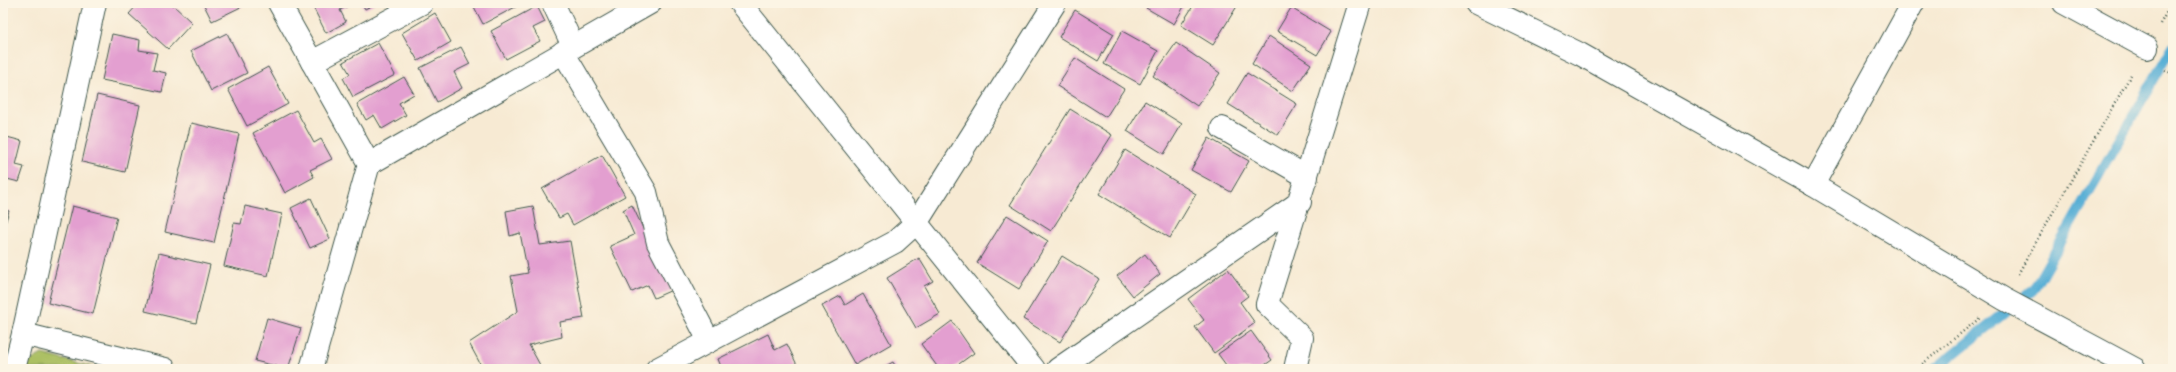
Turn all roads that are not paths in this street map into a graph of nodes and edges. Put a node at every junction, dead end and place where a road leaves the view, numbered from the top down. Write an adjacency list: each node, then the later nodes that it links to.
1 (95, 3): 21 (street)
2 (279, 3): 14 (street)
3 (422, 3): 14 (street)
4 (553, 3): 13 (street)
5 (650, 3): 13 (street)
6 (740, 3): 20 (street)
7 (1055, 3): 20 (street)
8 (1360, 3): 17 (street)
9 (1476, 3): 18 (street)
10 (1913, 3): 18 (street)
11 (2064, 3): 12 (street)
12 (2147, 48)
13 (568, 49): 16 (street); 22 (street)
14 (312, 62): 16 (street)
15 (1222, 128): 17 (street)
16 (369, 164): 25 (street)
17 (1308, 177): 19 (street)
18 (1813, 185): 30 (street)
19 (1300, 202): 28 (street); 29 (street)
20 (917, 222): 22 (street); 27 (street)
21 (23, 334): 23 (street); 24 (street)
22 (709, 341): 26 (street)
23 (14, 369)
24 (165, 369)
25 (311, 369)
26 (657, 369)
27 (1034, 369)
28 (1058, 369)
29 (1295, 369)
30 (2135, 369)

